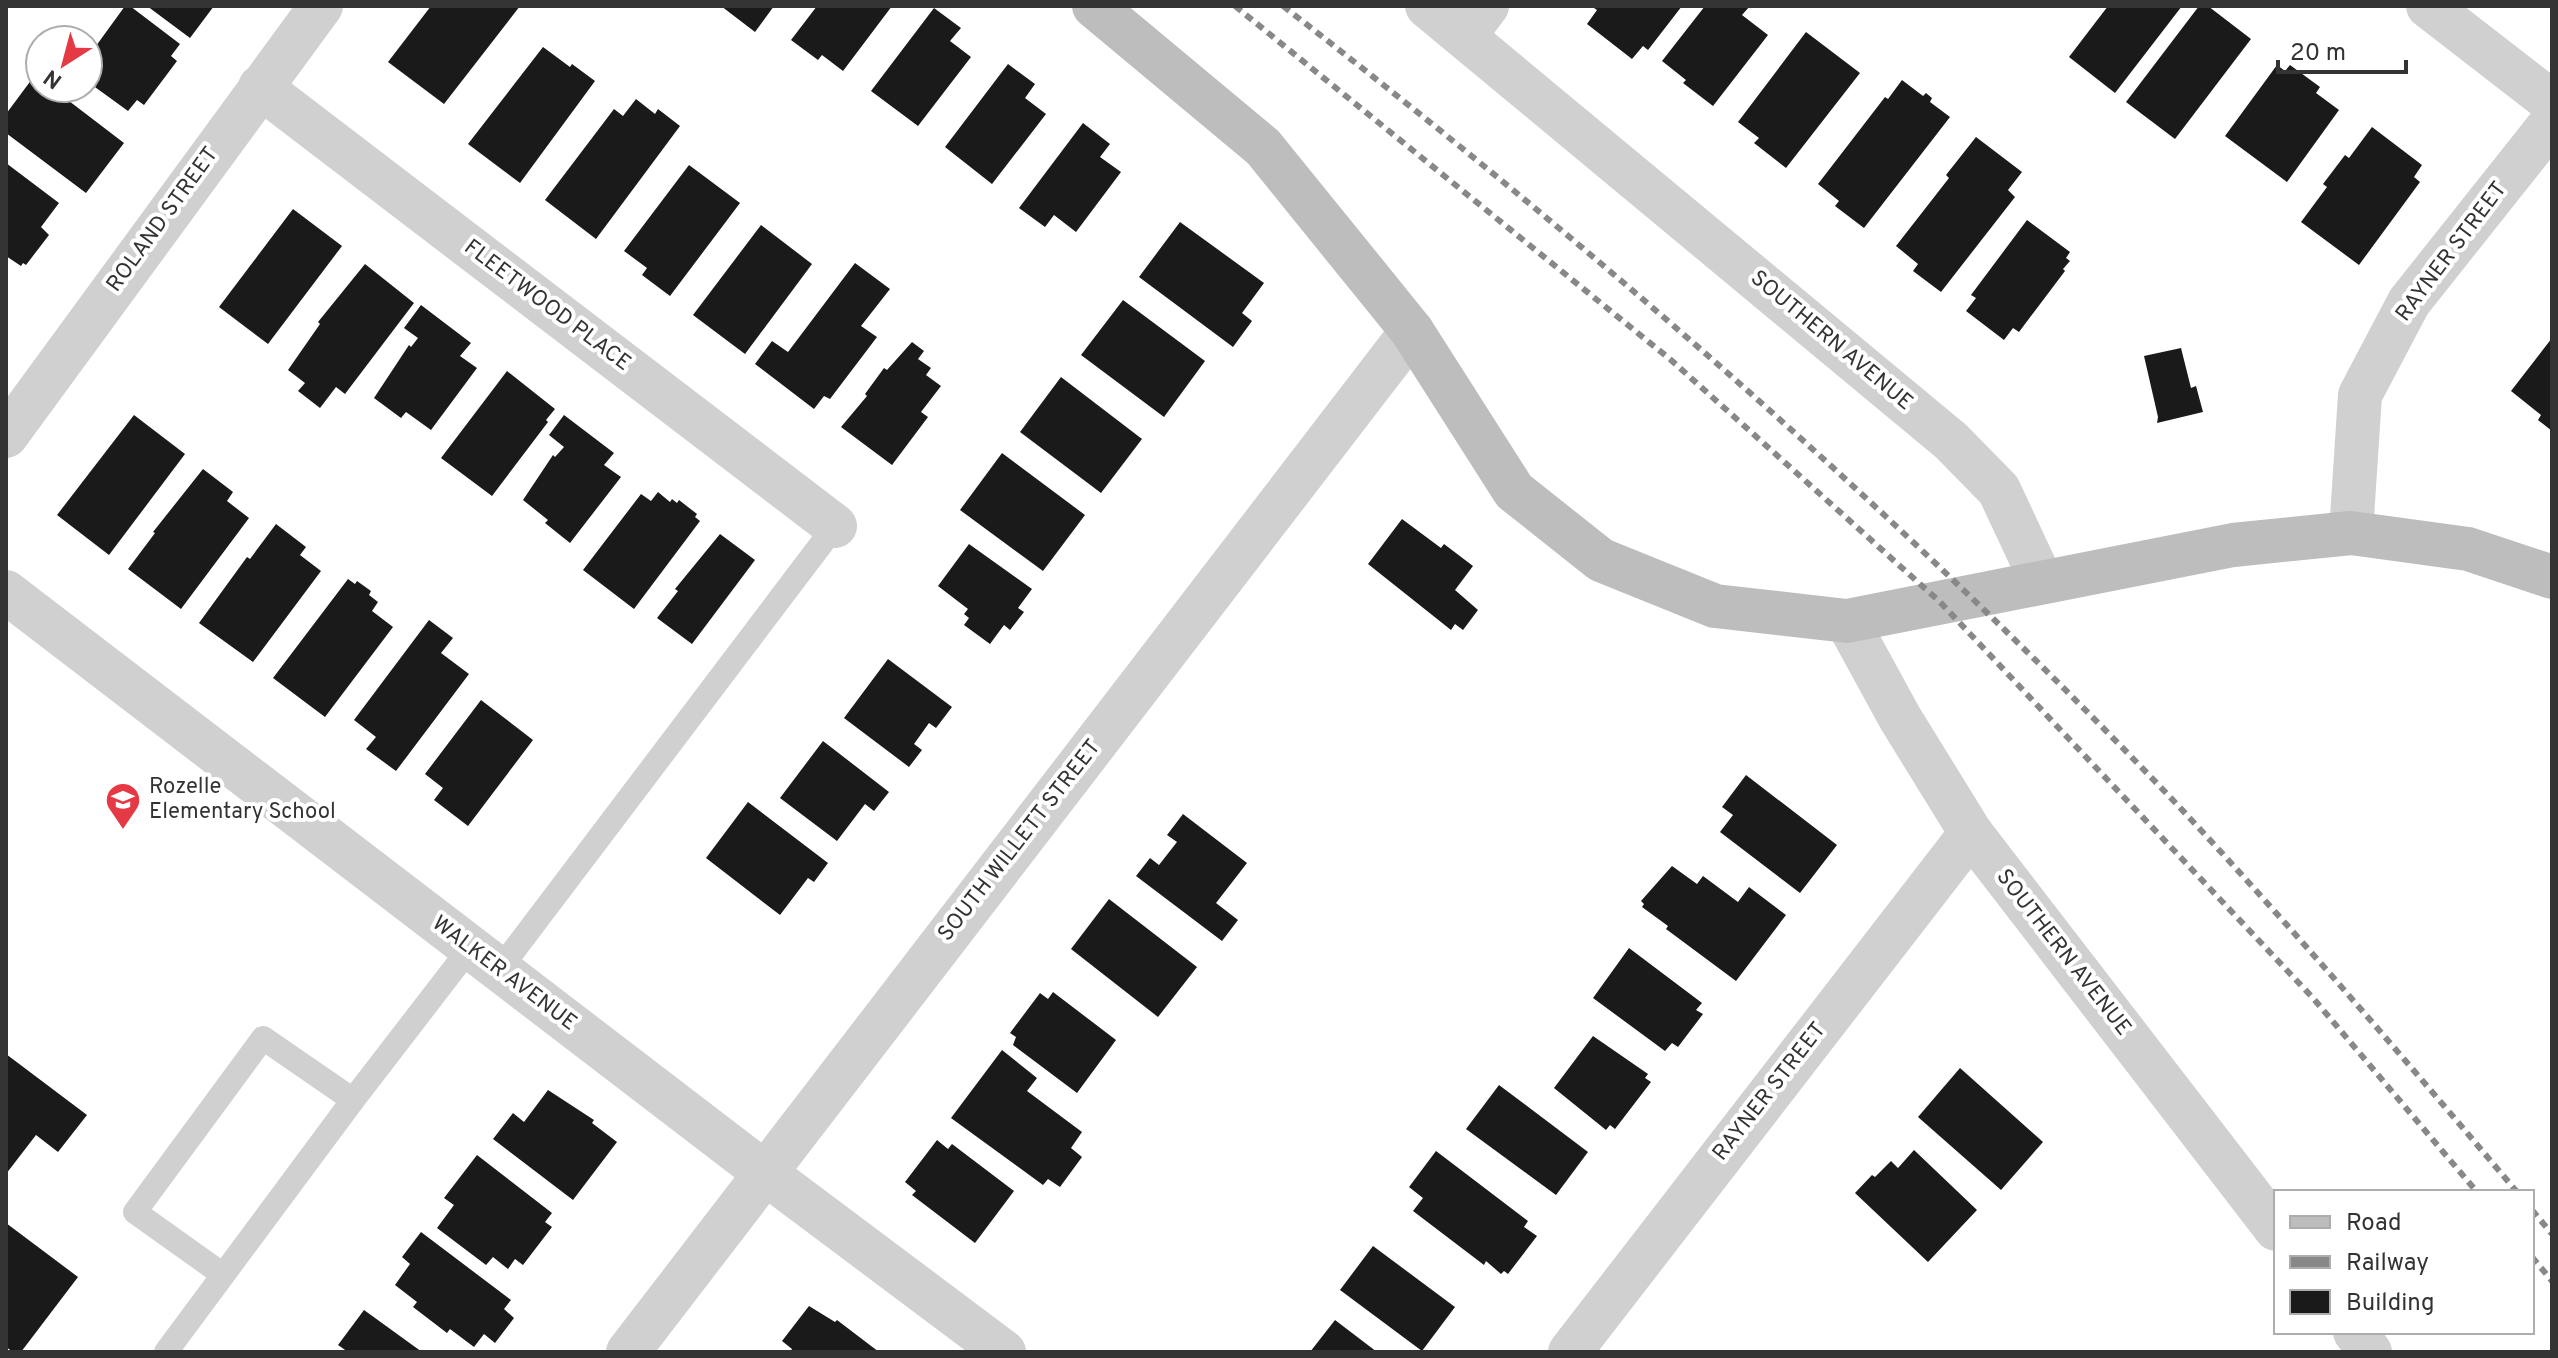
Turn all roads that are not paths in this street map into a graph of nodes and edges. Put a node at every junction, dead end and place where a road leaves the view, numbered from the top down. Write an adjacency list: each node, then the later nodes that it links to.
1 (321, 6): 6 (street, ROLAND STREET)
2 (1094, 6): 9 (main road)
3 (1427, 6): 5 (street, SOUTHERN AVENUE)
4 (2428, 6): 7 (street)
5 (1476, 20): 14 (street, SOUTHERN AVENUE)
6 (260, 87): 10 (street, ROLAND STREET); 11 (street, FLEETWOOD PLACE)
7 (2552, 102)
8 (2552, 122): 12 (street, RAYNER STREET)
9 (1412, 331): 16 (main road); 20 (street, SOUTH WILLETT STREET)
10 (6, 436)
11 (835, 526): 18 (lane)
12 (2351, 533): 13 (main road); 14 (main road)
13 (2552, 577)
14 (2042, 582): 16 (main road)
15 (6, 592): 18 (street, WALKER AVENUE)
16 (1847, 621): 17 (street, SOUTHERN AVENUE)
17 (1971, 833): 21 (street, SOUTHERN AVENUE); 27 (street, RAYNER STREET)
18 (485, 959): 19 (lane); 20 (street, WALKER AVENUE)
19 (353, 1100): 22 (lane); 22 (lane)
20 (765, 1173): 25 (street, SOUTH WILLETT STREET); 26 (street, WALKER AVENUE)
21 (2274, 1226)
22 (222, 1274): 24 (lane)
23 (2356, 1334): 28 (street)
24 (166, 1352)
25 (628, 1352)
26 (1004, 1352)
27 (1570, 1352)
28 (2370, 1352)

